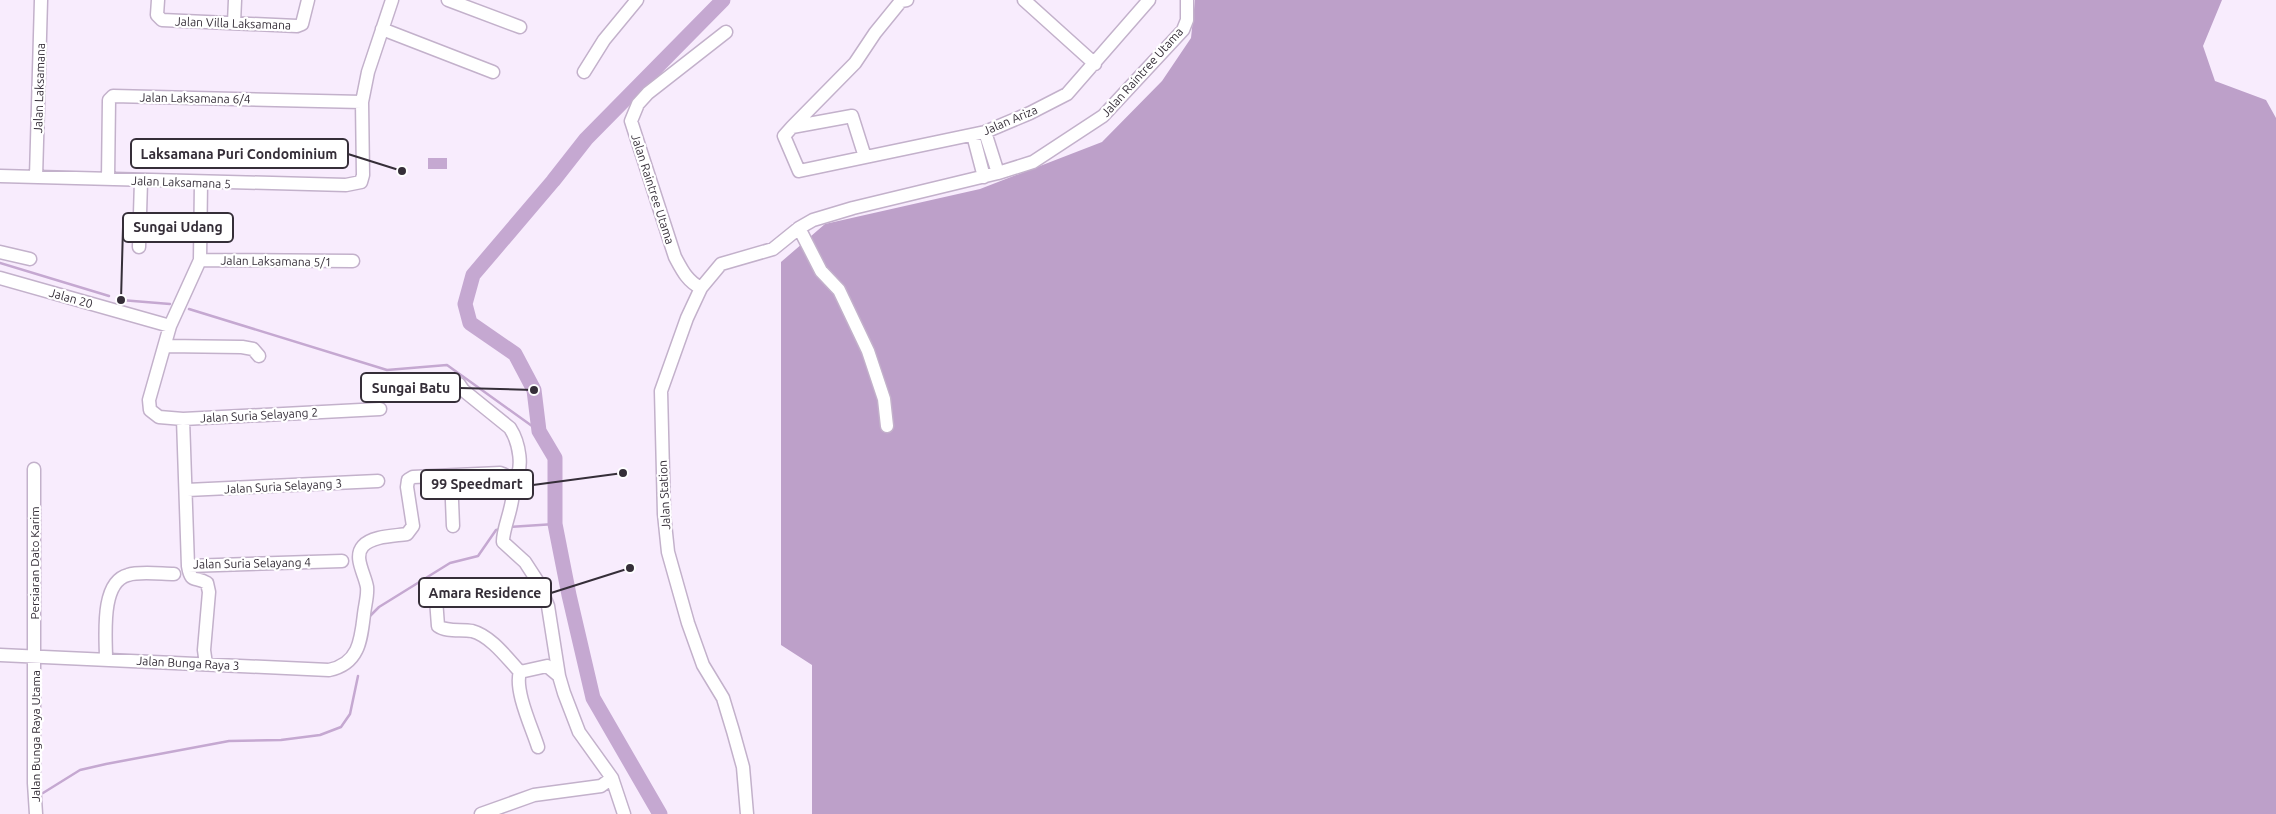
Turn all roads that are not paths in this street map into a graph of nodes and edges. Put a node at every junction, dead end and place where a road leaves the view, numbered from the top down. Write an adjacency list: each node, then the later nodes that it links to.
1 (41, 0): 25 (street, Jalan Laksamana)
2 (158, 0): 12 (street, Jalan Villa Laksamana)
3 (234, 0): 12 (street)
4 (308, 0): 12 (street, Jalan Villa Laksamana)
5 (392, 0): 14 (street)
6 (448, 0): 13 (street)
7 (637, 0): 18 (street)
8 (907, 0): 20 (street)
9 (1024, 0): 16 (street)
10 (1149, 0): 16 (street, Jalan Ariza)
11 (1187, 0): 23 (street, Jalan Raintree Utama)
12 (234, 23)
13 (520, 27)
14 (382, 29): 17 (street); 19 (street)
15 (726, 32): 37 (street, Jalan Raintree Utama)
16 (1095, 64): 21 (street, Jalan Ariza)
17 (493, 72)
18 (584, 72)
19 (362, 102): 27 (street, Jalan Laksamana 6/4); 29 (street, Jalan Laksamana 5)
20 (792, 127): 22 (street); 22 (street, Jalan Ariza)
21 (979, 133): 22 (street, Jalan Ariza); 23 (street); 26 (street)
22 (865, 157)
23 (998, 173): 26 (street, Jalan Raintree Utama)
24 (0, 176): 25 (street, Jalan Laksamana 5)
25 (36, 177): 27 (street, Jalan Laksamana 5)
26 (984, 177): 30 (street, Jalan Station)
27 (108, 179): 28 (street, Jalan Laksamana 5)
28 (141, 181): 29 (street, Jalan Laksamana 5); 31 (street)
29 (201, 182): 34 (street)
30 (799, 228): 37 (street, Jalan Station); 44 (street)
31 (139, 247)
32 (0, 252): 33 (street)
33 (30, 259)
34 (200, 260): 35 (street, Jalan Laksamana 5/1); 38 (street)
35 (353, 261)
36 (0, 278): 38 (street, Jalan 20)
37 (701, 288): 66 (street, Jalan Station)
38 (170, 326): 39 (street)
39 (165, 346): 40 (street); 43 (street, Jalan Suria Selayang 2)
40 (259, 356)
41 (459, 384): 48 (street)
42 (380, 409): 43 (street, Jalan Suria Selayang 2)
43 (183, 419): 49 (street, Jalan Suria Selayang 4)
44 (887, 426)
45 (34, 469): 56 (street, Persiaran Dato Karim)
46 (451, 476): 48 (street); 50 (street); 58 (street, Jalan Bunga Raya 3)
47 (378, 481): 49 (street, Jalan Suria Selayang 3)
48 (513, 482): 60 (street)
49 (187, 490): 52 (street, Jalan Suria Selayang 4)
50 (452, 526)
51 (342, 561): 52 (street, Jalan Suria Selayang 4)
52 (188, 566): 58 (street)
53 (174, 574): 57 (street)
54 (436, 599): 59 (street)
55 (0, 656): 56 (street, Jalan Bunga Raya 3)
56 (35, 658): 57 (street, Jalan Bunga Raya 3); 63 (street, Jalan Bunga Raya Utama)
57 (106, 659): 58 (street, Jalan Bunga Raya 3)
58 (206, 664)
59 (520, 672): 60 (street); 61 (street)
60 (559, 676): 62 (street)
61 (538, 746)
62 (612, 778): 64 (street); 65 (street)
63 (36, 814)
64 (481, 814)
65 (624, 814)
66 (747, 814)

